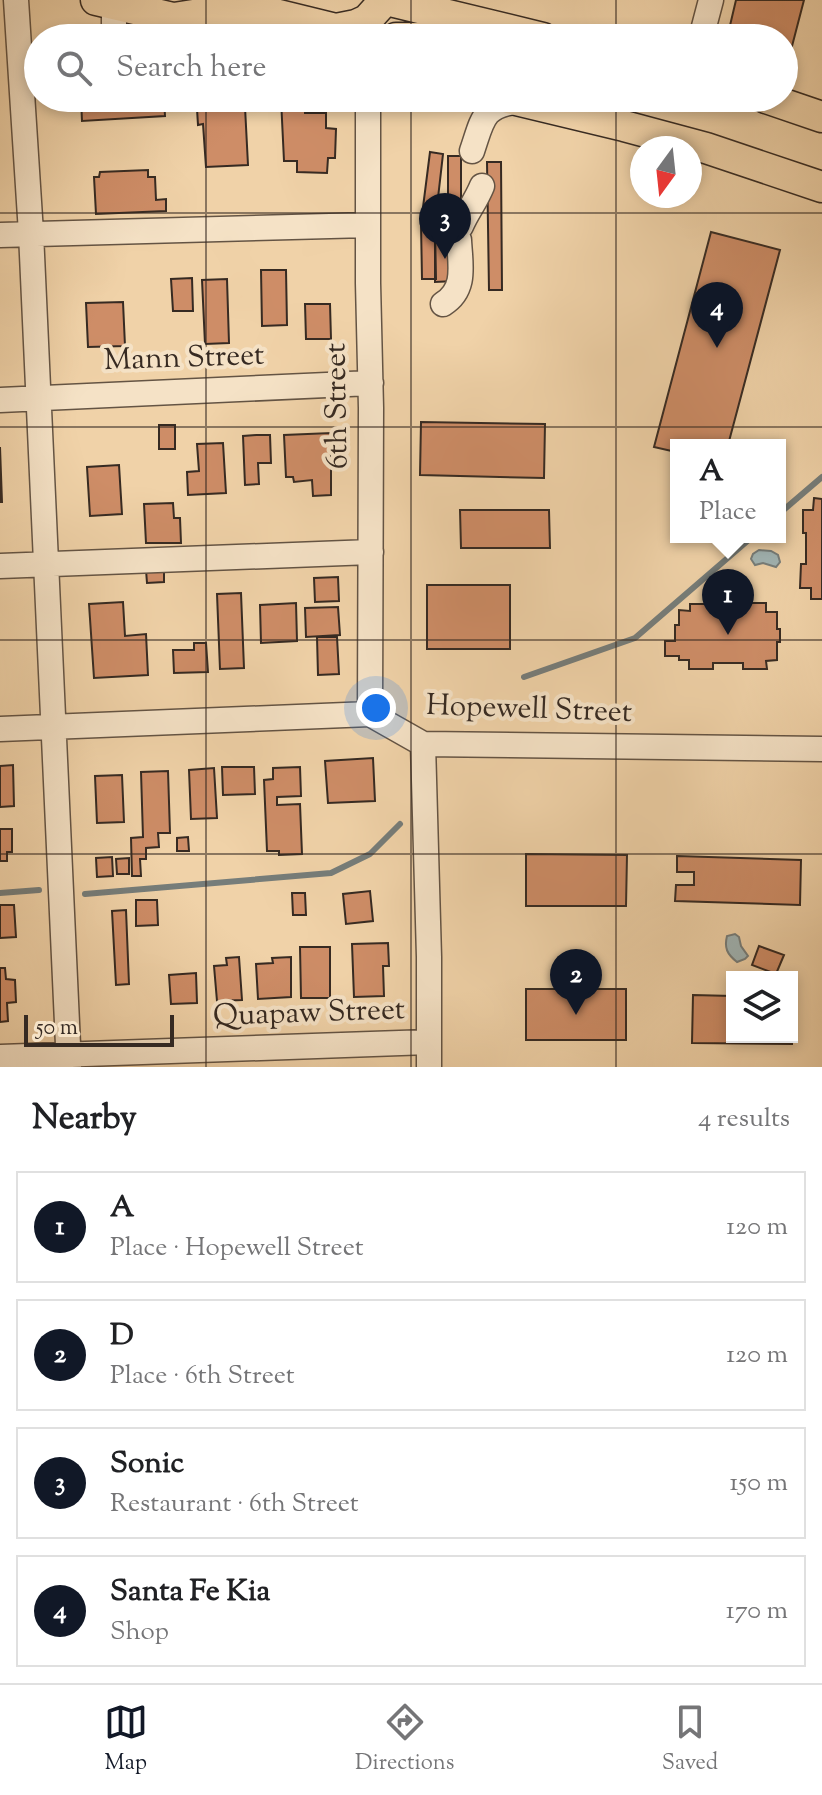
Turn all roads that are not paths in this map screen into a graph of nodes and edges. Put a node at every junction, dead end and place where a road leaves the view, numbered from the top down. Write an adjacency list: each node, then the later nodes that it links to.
1 (16, 0): 21 (street)
2 (386, 0): 9 (main road); 10 (main road)
3 (711, 0): 11 (street)
4 (105, 2): 5 (street); 6 (main road)
5 (110, 24)
6 (162, 24)
7 (186, 24): 8 (main road)
8 (316, 24)
9 (358, 24)
10 (485, 24)
11 (705, 24)
12 (798, 109): 16 (main road)
13 (368, 112): 20 (street, 6th Street)
14 (489, 112): 17 (street)
15 (566, 112): 19 (main road)
16 (822, 117)
17 (472, 151)
18 (482, 186): 23 (street)
19 (822, 187)
20 (368, 225): 21 (street); 24 (street, 6th Street)
21 (31, 233): 22 (street); 25 (street)
22 (0, 235)
23 (443, 304)
24 (371, 383): 25 (street, Mann Street); 27 (street, 6th Street)
25 (39, 398): 26 (street, Mann Street); 28 (street)
26 (0, 400)
27 (371, 552): 28 (street); 30 (street, 6th Street)
28 (47, 564): 29 (street); 31 (street)
29 (0, 566)
30 (370, 714): 31 (street); 33 (street, Hopewell Street)
31 (54, 726): 32 (street); 37 (street)
32 (0, 729)
33 (423, 744): 34 (street, Hopewell Street); 35 (street)
34 (822, 749)
35 (429, 1042): 37 (street, Quapaw Street); 38 (street)
36 (0, 1057): 37 (street, Quapaw Street)
37 (68, 1060)
38 (429, 1067)

